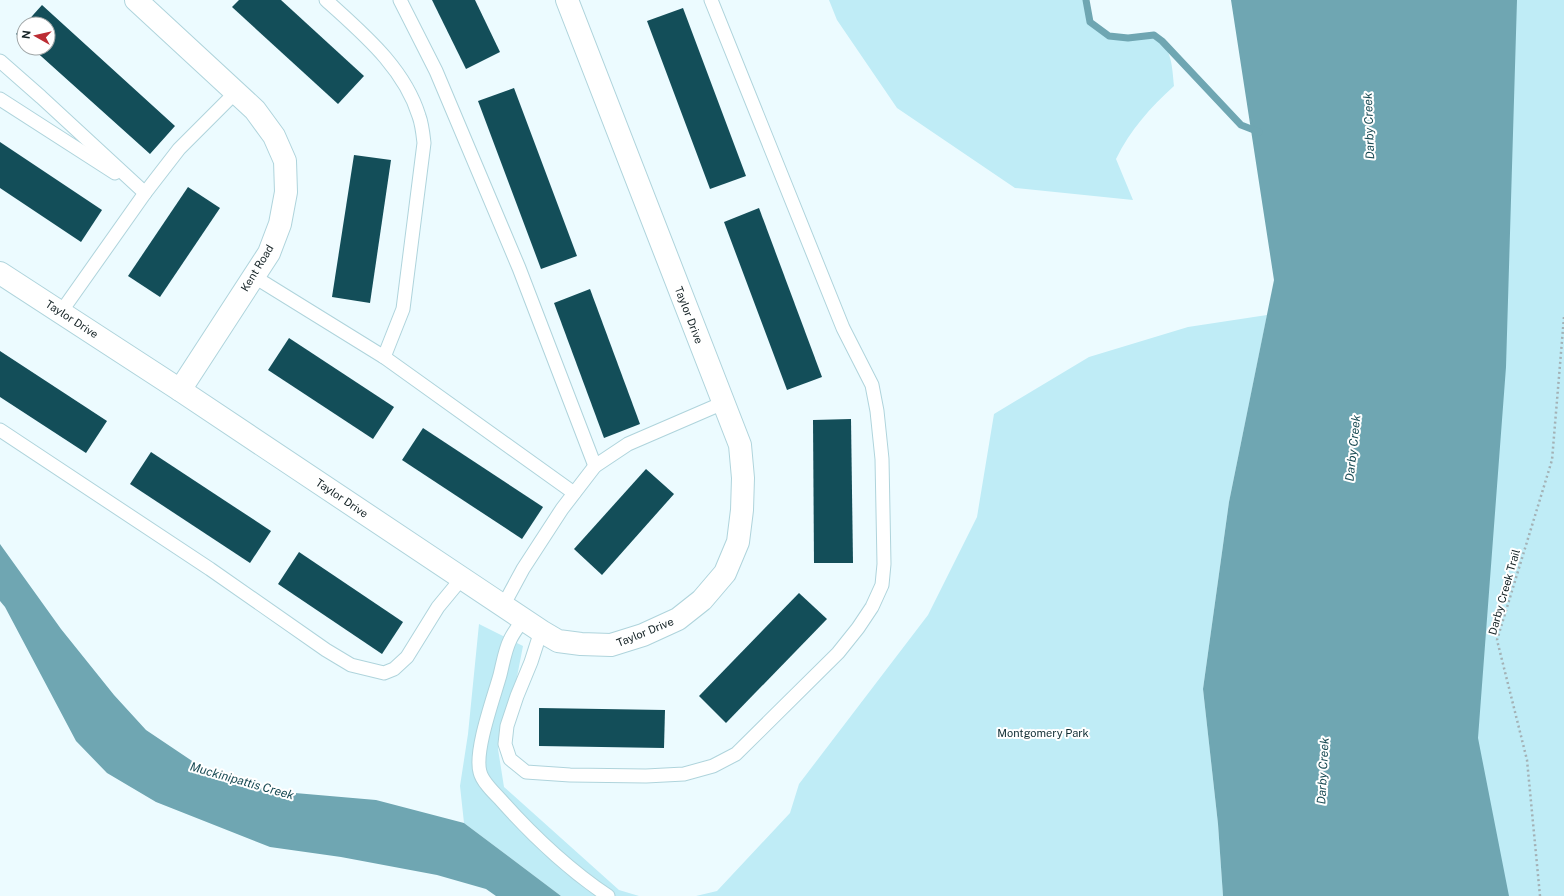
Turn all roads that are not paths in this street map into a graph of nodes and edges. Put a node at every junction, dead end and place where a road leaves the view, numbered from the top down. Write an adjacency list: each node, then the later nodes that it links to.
1 (136, 0): 7 (street, Kent Road)
2 (326, 0): 13 (lane)
3 (400, 0): 17 (lane)
4 (567, 0): 15 (street, Taylor Drive)
5 (711, 0): 22 (lane)
6 (0, 61): 9 (lane)
7 (236, 92): 9 (lane); 11 (street, Kent Road)
8 (0, 100): 9 (lane)
9 (145, 193): 12 (lane)
10 (0, 273): 12 (street, Taylor Drive)
11 (253, 276): 13 (lane); 14 (street, Kent Road)
12 (61, 312): 14 (street, Taylor Drive)
13 (384, 357): 18 (lane)
14 (180, 390): 19 (street, Taylor Drive)
15 (723, 403): 17 (lane); 22 (street, Taylor Drive)
16 (0, 430): 19 (lane)
17 (595, 466): 18 (lane)
18 (574, 493): 20 (lane)
19 (462, 578): 20 (street, Taylor Drive)
20 (503, 606): 21 (street, Taylor Drive)
21 (523, 619): 22 (street, Taylor Drive); 23 (lane)
22 (541, 631)
23 (608, 896)

